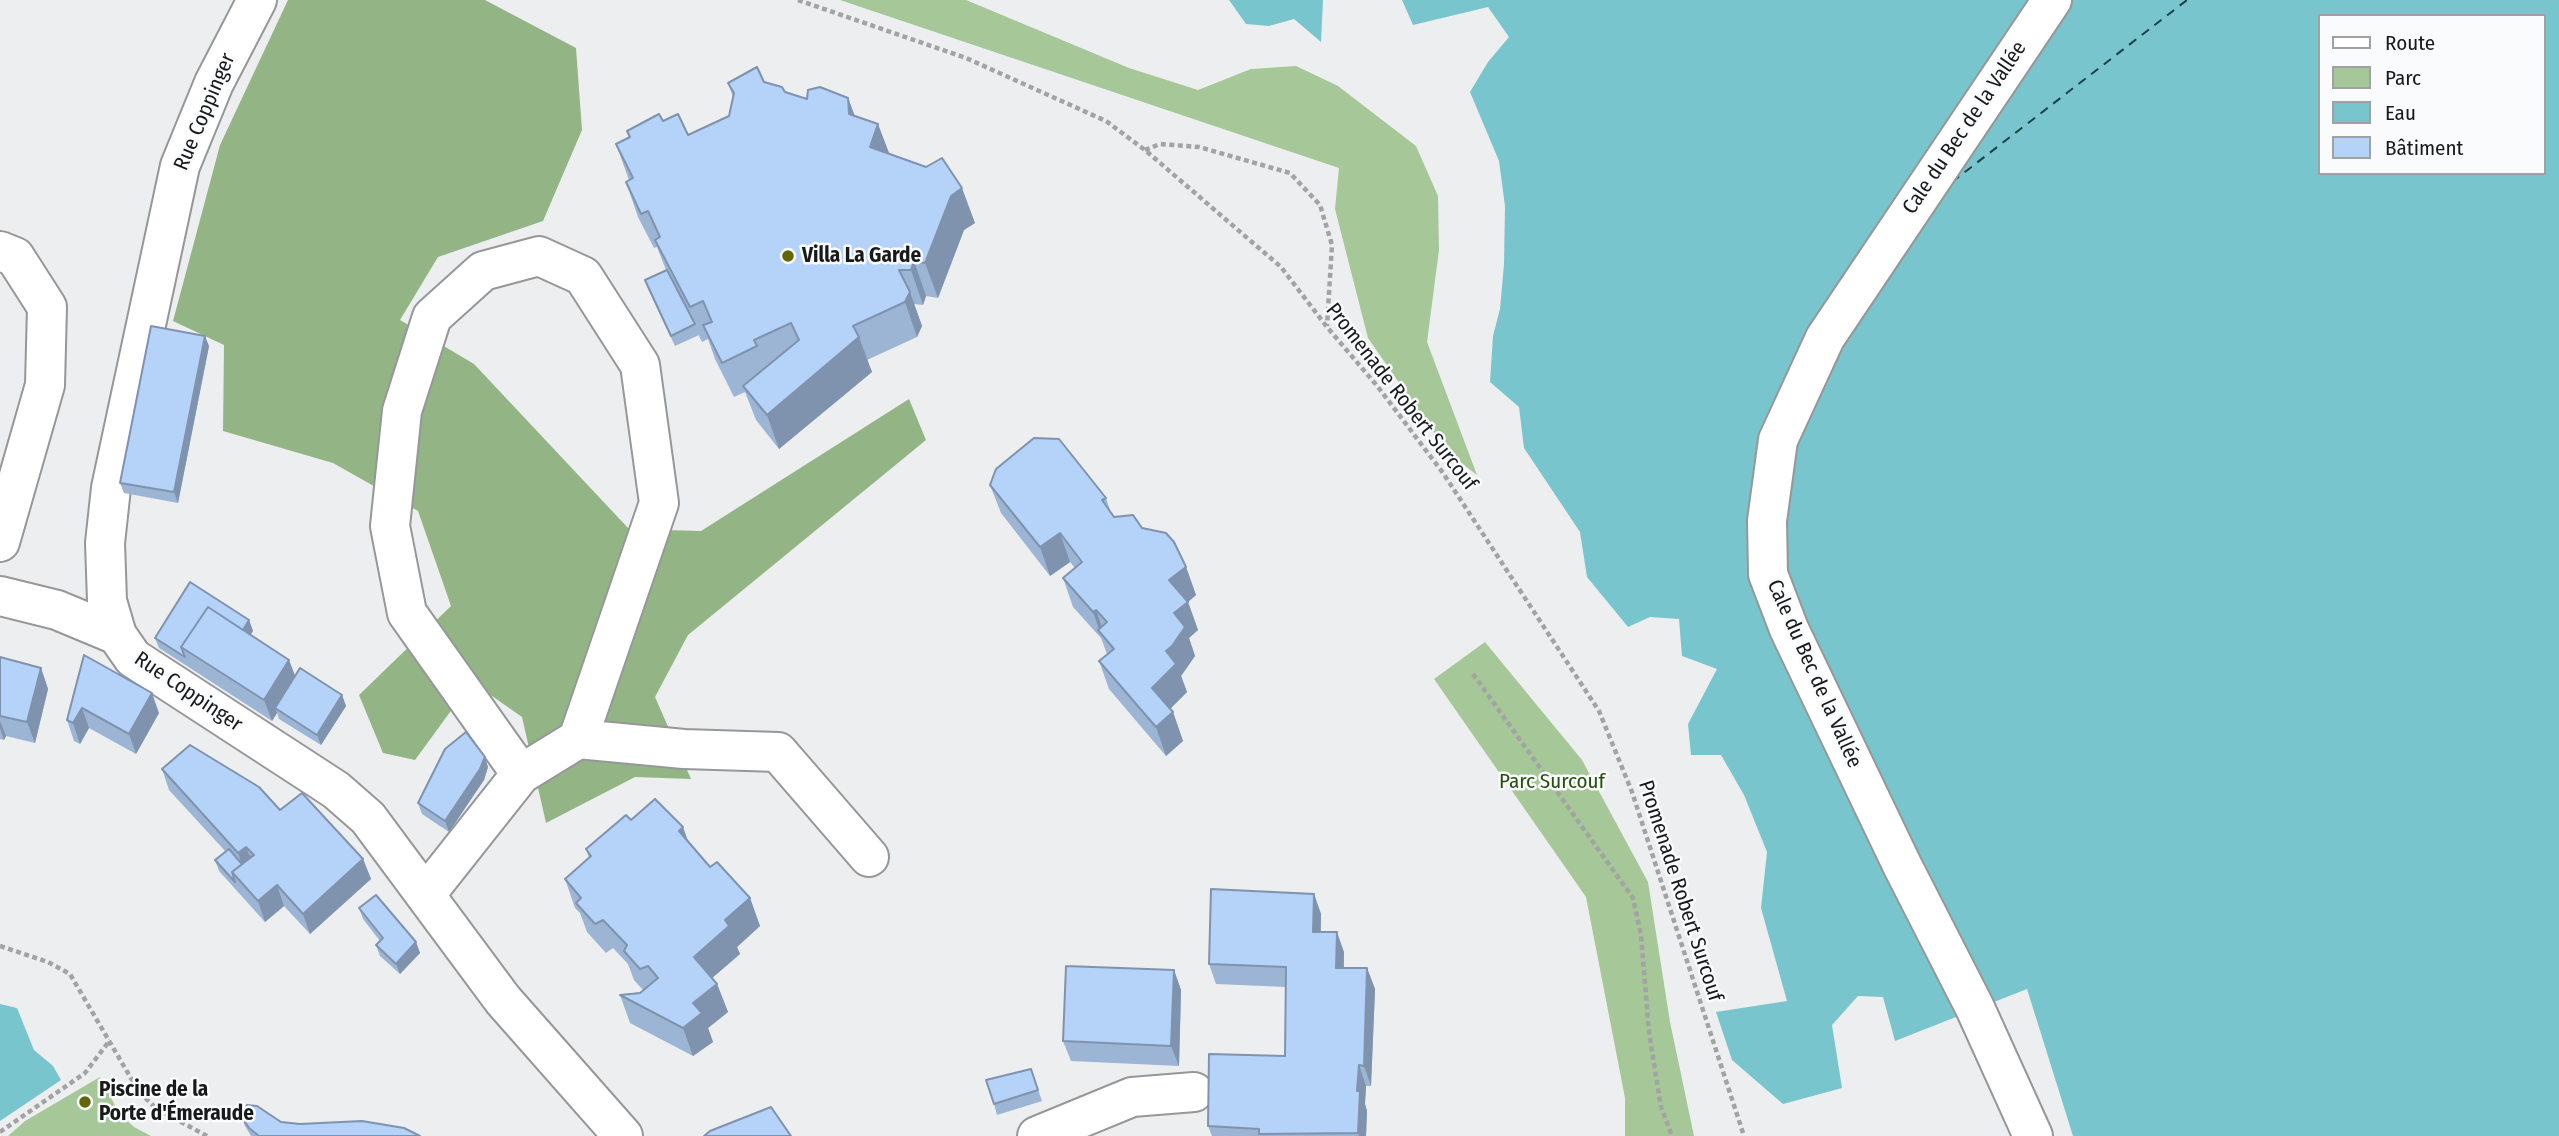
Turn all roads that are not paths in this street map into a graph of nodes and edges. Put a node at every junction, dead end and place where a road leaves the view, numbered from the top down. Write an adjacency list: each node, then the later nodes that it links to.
1 (257, 0): 6 (street, Rue Coppinger)
2 (2052, 0): 14 (street, Cale du Bec de la Vallée)
3 (0, 251): 4 (street)
4 (0, 542)
5 (0, 596): 6 (street)
6 (117, 635): 10 (street, Rue Coppinger)
7 (578, 739): 8 (street); 8 (street); 9 (street)
8 (521, 774): 10 (street)
9 (869, 857)
10 (426, 894): 12 (street, Rue Coppinger)
11 (1194, 1093): 13 (street)
12 (623, 1136)
13 (1037, 1136)
14 (2033, 1136)

